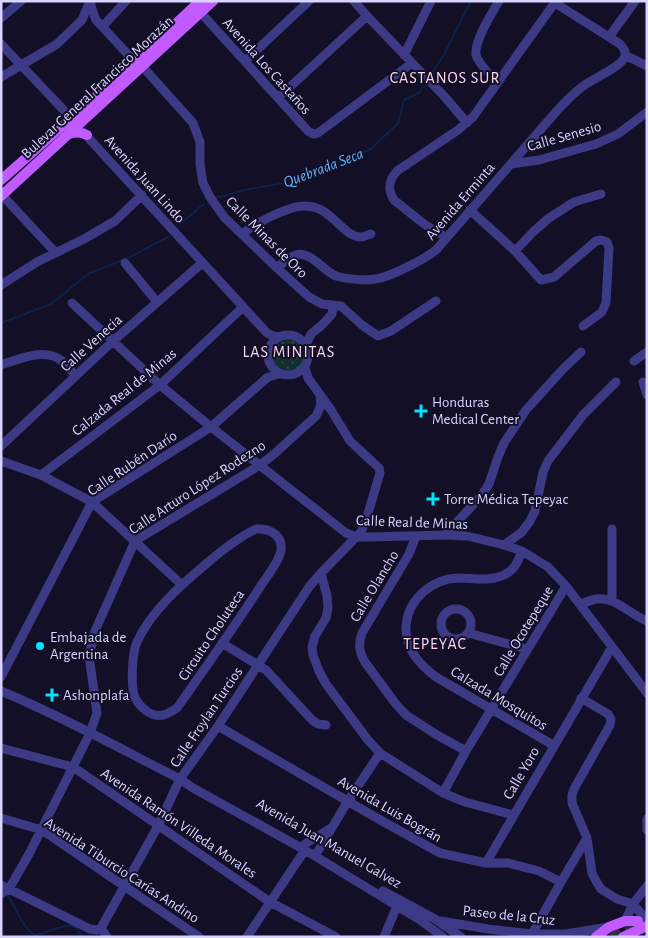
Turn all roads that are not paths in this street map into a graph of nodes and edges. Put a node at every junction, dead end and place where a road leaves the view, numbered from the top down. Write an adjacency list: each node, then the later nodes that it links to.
1 (21, 1): 14 (street)
2 (126, 1): 16 (street)
3 (200, 1): 23 (main road, Bulevar General Francisco Morazán)
4 (213, 1): 12 (main road, Bulevar General Francisco Morazán)
5 (309, 1): 21 (street)
6 (354, 1): 13 (street)
7 (431, 1): 19 (street)
8 (499, 1): 27 (street)
9 (635, 1): 17 (street)
10 (90, 2): 15 (street); 16 (street)
11 (555, 2): 17 (street); 27 (street)
12 (201, 13): 21 (street, Avenida Los Castaños); 23 (main road, Bulevar General Francisco Morazán)
13 (367, 16): 19 (street); 28 (street)
14 (1, 18)
15 (82, 20): 16 (street); 24 (street)
16 (99, 23): 23 (street, Calle Minas de Oro)
17 (609, 37): 20 (street)
18 (1, 44): 24 (street, Avenida Juan Lindo)
19 (404, 55): 22 (street)
20 (625, 56): 25 (street); 35 (street, Avenida Erminta)
21 (244, 61): 28 (street, Avenida Los Castaños)
22 (412, 63): 28 (street, Avenida Los Castaños); 32 (street)
23 (139, 64): 30 (main road, Bulevar General Francisco Morazán); 43 (street, Calle Minas de Oro)
24 (22, 66): 26 (street); 31 (street, Avenida Juan Lindo)
25 (647, 66)
26 (1, 77)
27 (497, 83): 32 (street)
28 (278, 98)
29 (647, 112): 36 (street, Calle Senesio)
30 (83, 114): 31 (main road, Bulevar General Francisco Morazán); 34 (main road)
31 (71, 118): 33 (main road, Bulevar General Francisco Morazán); 34 (street, Avenida Juan Lindo); 38 (main road, Bulevar General Francisco Morazán)
32 (466, 124): 45 (street)
33 (68, 134): 34 (main road); 41 (main road, Bulevar General Francisco Morazán)
34 (87, 135): 40 (street, Avenida Juan Lindo)
35 (524, 149): 36 (street); 37 (street, Avenida Erminta)
36 (533, 161): 37 (street, Calle Senesio)
37 (511, 164): 42 (street, Avenida Erminta)
38 (1, 180)
39 (601, 194): 46 (street)
40 (142, 195): 47 (street); 48 (street, Avenida Juan Lindo)
41 (1, 196): 47 (street)
42 (470, 210): 45 (street, Avenida Erminta); 46 (street)
43 (242, 234): 44 (street); 50 (street, Calle Minas de Oro)
44 (371, 234)
45 (447, 238): 50 (street, Avenida Erminta)
46 (515, 251): 57 (street)
47 (55, 252): 51 (street)
48 (202, 262): 53 (street, Calle Venecia); 56 (street, Avenida Juan Lindo)
49 (125, 263): 53 (street)
50 (276, 268): 55 (street, Calle Minas de Oro)
51 (1, 285)
52 (436, 301): 55 (street, Calle Minas de Oro)
53 (157, 302): 62 (street, Calle Venecia)
54 (72, 303): 62 (street, Calle Real de Minas)
55 (333, 306): 59 (street)
56 (243, 307): 58 (street, Avenida Juan Lindo); 78 (street, Calzada Real de Minas)
57 (583, 326)
58 (267, 333): 60 (street); 64 (street, Avenida Juan Lindo)
59 (311, 334): 61 (street); 63 (street)
60 (280, 337): 61 (street); 64 (street)
61 (297, 337): 63 (street)
62 (113, 341): 73 (street, Calle Venecia); 78 (street, Calle Real de Minas)
63 (306, 345): 69 (street)
64 (270, 346): 70 (street)
65 (581, 352): 91 (street)
66 (647, 352): 67 (street)
67 (634, 361)
68 (1, 365): 73 (street)
69 (305, 367): 72 (street); 75 (street)
70 (272, 368): 71 (street); 74 (street, Calle Rubén Darío)
71 (279, 374): 72 (street); 74 (street, Calle Rubén Darío)
72 (298, 374): 75 (street)
73 (76, 376): 84 (street, Calle Venecia)
74 (268, 378): 83 (street, Calle Rubén Darío)
75 (308, 378): 79 (street)
76 (616, 382): 96 (street)
77 (643, 382): 80 (street)
78 (160, 384): 83 (street, Calle Real de Minas); 87 (street, Calzada Real de Minas)
79 (320, 395): 81 (street); 82 (street)
80 (647, 395)
81 (316, 416): 82 (street); 86 (street, Calle Arturo López Rodezno)
82 (335, 417): 89 (street)
83 (211, 427): 86 (street, Calle Real de Minas); 88 (street, Calle Rubén Darío)
84 (1, 446)
85 (1, 461): 87 (street)
86 (260, 466): 92 (street, Calle Real de Minas); 95 (street, Calle Arturo López Rodezno)
87 (41, 475): 88 (street)
88 (92, 502): 95 (street); 109 (street, Calle Rubén Darío)
89 (366, 520): 92 (street); 93 (street)
90 (612, 529): 101 (street)
91 (445, 535): 94 (street, Calle Real de Minas); 96 (street, Calle Real de Minas)
92 (357, 536): 93 (street, Calle Real de Minas); 98 (street, Calle Froylan Turcios)
93 (381, 536): 94 (street, Calle Real de Minas)
94 (416, 536): 119 (street, Calle Olancho)
95 (135, 541): 99 (street); 116 (street, Calle Arturo López Rodezno)
96 (504, 545): 97 (street, Calle Real de Minas)
97 (522, 551): 100 (street, Calle Real de Minas); 113 (street, Calzada Mosquitos)
98 (320, 573): 108 (street, Calle Froylan Turcios); 120 (street)
99 (181, 584): 105 (street, Circuito Choluteca); 105 (street, Circuito Choluteca)
100 (566, 586): 102 (street, Calle Real de Minas); 107 (street, Calle Ocotepeque)
101 (612, 601): 102 (street); 103 (street)
102 (581, 604): 106 (street, Calle Real de Minas)
103 (647, 621)
104 (468, 634): 107 (street)
105 (222, 643): 108 (street)
106 (612, 647): 111 (street, Calle Real de Minas); 112 (street, Calle Yoro)
107 (527, 650): 113 (street, Calle Ocotepeque)
108 (258, 664): 114 (street); 115 (street, Calle Froylan Turcios)
109 (1, 677)
110 (1, 691): 116 (street, Avenida Juan Manuel Galvez)
111 (647, 693)
112 (581, 698): 117 (street, Calle Yoro); 132 (street)
113 (492, 710): 117 (street, Calzada Mosquitos); 119 (street, Calle Ocotepeque)
114 (326, 725)
115 (218, 726): 122 (street, Calle Froylan Turcios); 124 (street, Avenida Luis Bográn)
116 (90, 733): 121 (street, Calle Arturo López Rodezno); 122 (street, Avenida Juan Manuel Galvez)
117 (553, 746): 125 (street, Calle Yoro)
118 (1, 748): 121 (street, Avenida Ramón Villeda Morales)
119 (466, 752): 123 (street, Calle Ocotepeque)
120 (380, 753): 123 (street); 124 (street)
121 (73, 767): 128 (street, Avenida Ramón Villeda Morales); 130 (street, Calle Arturo López Rodezno)
122 (180, 779): 128 (street, Calle Froylan Turcios); 133 (street, Avenida Juan Manuel Galvez)
123 (443, 793): 125 (street)
124 (348, 801): 129 (street); 135 (street, Avenida Luis Bográn)
125 (513, 815): 135 (street, Calle Yoro)
126 (1, 818): 130 (street, Avenida Tiburcio Carías Andino)
127 (647, 819): 131 (street)
128 (158, 826): 137 (street, Calle Froylan Turcios); 140 (street, Avenida Ramón Villeda Morales)
129 (334, 826): 133 (street); 134 (street)
130 (42, 830): 137 (street, Avenida Tiburcio Carías Andino); 139 (street, Calle Arturo López Rodezno)
131 (647, 830)
132 (587, 838): 136 (street); 141 (street)
133 (305, 847): 134 (street, Avenida Juan Manuel Galvez); 140 (street); 142 (street, Avenida Juan Manuel Galvez)
134 (318, 852): 143 (street, Avenida Juan Manuel Galvez)
135 (486, 863): 136 (street, Avenida Luis Bográn)
136 (561, 882): 149 (street)
137 (124, 886): 148 (street, Calle Froylan Turcios); 151 (street, Avenida Tiburcio Carías Andino)
138 (647, 886): 141 (street)
139 (4, 890): 148 (street)
140 (270, 902): 152 (street); 153 (street, Avenida Ramón Villeda Morales)
141 (633, 904): 145 (street); 146 (street)
142 (397, 906): 143 (street, Avenida Juan Manuel Galvez); 154 (street)
143 (410, 909): 144 (street, Avenida Juan Manuel Galvez); 155 (street, Avenida Juan Manuel Galvez); 156 (street)
144 (435, 919): 149 (street, Paseo de la Cruz); 157 (street, Avenida Juan Manuel Galvez)
145 (626, 923): 146 (main road); 147 (main road)
146 (644, 923): 159 (main road)
147 (610, 927): 149 (street, Paseo de la Cruz); 158 (main road)
148 (101, 928): 150 (street)
149 (532, 934)
150 (107, 937)
151 (199, 937)
152 (247, 937)
153 (336, 937)
154 (384, 937)
155 (443, 937)
156 (450, 937)
157 (461, 937)
158 (596, 937)
159 (623, 937)

